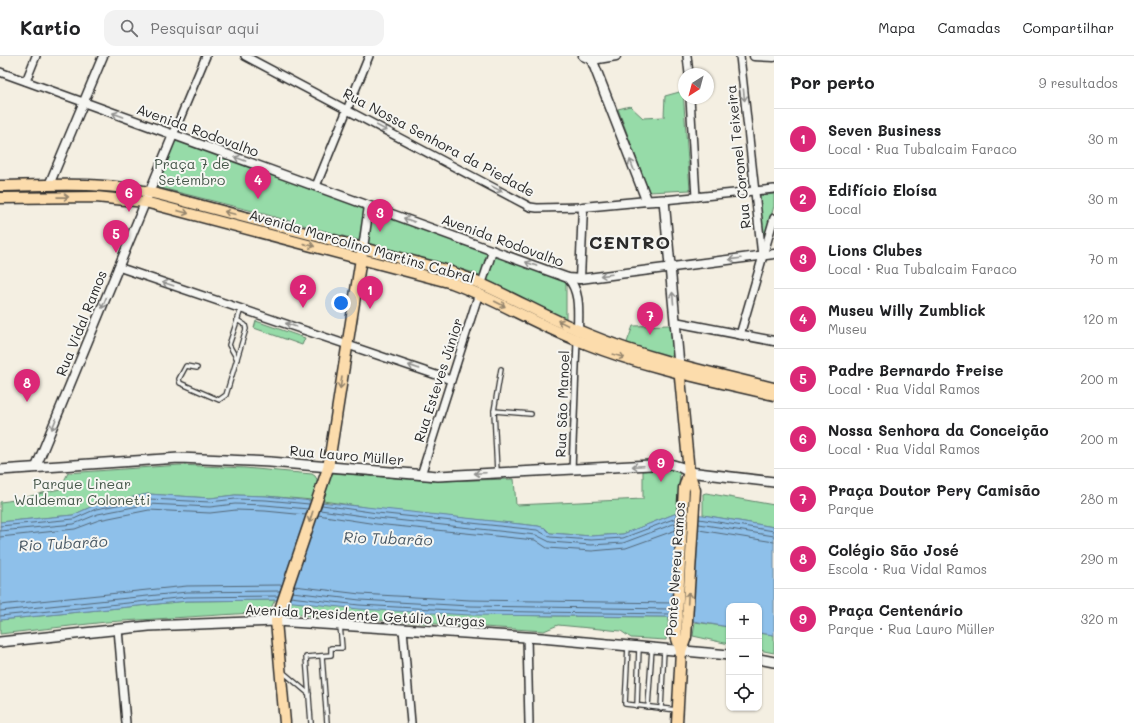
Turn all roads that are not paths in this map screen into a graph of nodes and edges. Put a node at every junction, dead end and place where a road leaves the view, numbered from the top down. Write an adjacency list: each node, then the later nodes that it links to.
1 (36, 56): 14 (street)
2 (103, 56): 15 (street)
3 (206, 56): 18 (street, Rua Vidal Ramos)
4 (245, 56): 17 (street, Rua Nossa Senhora da Piedade)
5 (369, 56): 17 (street)
6 (616, 56): 10 (street)
7 (687, 56): 12 (street)
8 (740, 56): 23 (street, Rua Coronel Teixeira, one-way to 23)
9 (754, 56): 11 (street)
10 (589, 57): 29 (main road, one-way to 10)
11 (774, 57)
12 (688, 68)
13 (0, 72): 14 (street, Avenida Rodovalho)
14 (26, 81): 15 (street, Avenida Rodovalho)
15 (83, 102): 18 (street, Avenida Rodovalho, one-way to 15); 19 (street)
16 (690, 104): 25 (street)
17 (347, 110): 21 (street); 32 (street, Rua Nossa Senhora da Piedade, one-way to 32)
18 (173, 135): 21 (street, Avenida Rodovalho, one-way to 18); 24 (street, Rua Vidal Ramos)
19 (49, 185): 20 (main road, Avenida Marcolino Martins Cabral); 24 (main road, Avenida Marcolino Martins Cabral); 27 (main road)
20 (0, 186)
21 (316, 186): 31 (street, Avenida Rodovalho)
22 (774, 190): 23 (street, Rua Nossa Senhora da Piedade)
23 (755, 191): 25 (street, Rua Nossa Senhora da Piedade); 37 (street, Rua Coronel Teixeira)
24 (150, 192): 30 (street, Rua Vidal Ramos); 34 (main road, Avenida Marcolino Martins Cabral, one-way to 24)
25 (696, 197): 28 (street, Rua Nossa Senhora da Piedade)
26 (0, 198): 27 (main road, Avenida Marcolino Martins Cabral)
27 (24, 198): 30 (main road, Avenida Marcolino Martins Cabral, one-way to 30)
28 (664, 200): 29 (main road, Rua Nossa Senhora da Piedade); 40 (main road)
29 (647, 201): 32 (street, Rua Nossa Senhora da Piedade)
30 (146, 202): 38 (main road, Avenida Marcolino Martins Cabral, one-way to 38); 39 (street, Rua Vidal Ramos)
31 (370, 206): 34 (street); 35 (street, Avenida Rodovalho, one-way to 31)
32 (583, 206): 42 (street)
33 (774, 218): 37 (street)
34 (363, 248): 38 (main road); 43 (main road, Avenida Marcolino Martins Cabral)
35 (492, 250): 41 (street, Avenida Rodovalho, one-way to 35); 43 (street)
36 (774, 254): 37 (street)
37 (762, 256): 40 (street, one-way to 40); 48 (street)
38 (361, 259): 44 (main road, Avenida Marcolino Martins Cabral); 51 (main road)
39 (118, 267): 45 (street, one-way to 39); 61 (street, Rua Vidal Ramos, one-way to 61)
40 (670, 267): 42 (street, one-way to 42); 47 (main road, one-way to 40)
41 (568, 278): 42 (street); 49 (street, Rua São Manoel)
42 (580, 278)
43 (482, 283): 49 (main road, Avenida Marcolino Martins Cabral, one-way to 43)
44 (479, 294): 49 (main road, Avenida Marcolino Martins Cabral, one-way to 49); 56 (street, Rua Esteves Júnior)
45 (241, 308): 46 (lane); 51 (street, one-way to 45)
46 (237, 320): 52 (lane); 52 (lane)
47 (675, 322): 48 (street); 55 (main road)
48 (740, 335): 50 (street)
49 (578, 336): 55 (main road, Avenida Marcolino Martins Cabral); 64 (street, Rua São Manoel)
50 (774, 341)
51 (347, 345): 56 (street, one-way to 51); 62 (main road, one-way to 62)
52 (237, 359): 53 (lane)
53 (197, 368)
54 (501, 369): 59 (lane)
55 (680, 369): 57 (main road, Avenida Marcolino Martins Cabral); 58 (main road, Avenida Marcolino Martins Cabral); 66 (main road)
56 (451, 380): 67 (street, Rua Esteves Júnior)
57 (774, 388)
58 (774, 395)
59 (494, 411): 60 (lane); 65 (lane)
60 (531, 414)
61 (36, 467): 62 (main road, Rua Lauro Müller); 63 (main road, Rua Lauro Müller)
62 (328, 468): 67 (main road, Rua Lauro Müller); 69 (main road, one-way to 69)
63 (0, 470)
64 (572, 470): 65 (main road, Rua Lauro Müller); 66 (main road, Rua Lauro Müller, one-way to 64)
65 (497, 472): 67 (main road, Rua Lauro Müller, one-way to 67)
66 (689, 472): 68 (main road, Rua Lauro Müller); 73 (main road); 73 (main road, Ponte Nereu Ramos, one-way to 66)
67 (421, 475)
68 (774, 482)
69 (278, 618): 70 (main road, Avenida Presidente Getúlio Vargas); 71 (main road, Avenida Presidente Getúlio Vargas); 85 (main road)
70 (340, 625): 72 (main road, Avenida Presidente Getúlio Vargas); 82 (lane)
71 (118, 629): 75 (main road, Avenida Presidente Getúlio Vargas); 91 (street)
72 (402, 629): 74 (main road, Avenida Presidente Getúlio Vargas); 95 (street)
73 (681, 636): 80 (main road, Ponte Nereu Ramos)
74 (527, 637): 76 (main road, Avenida Presidente Getúlio Vargas); 96 (street)
75 (0, 642)
76 (628, 645): 77 (main road, Avenida Presidente Getúlio Vargas); 87 (lane)
77 (640, 646): 78 (main road, Avenida Presidente Getúlio Vargas); 87 (lane)
78 (652, 648): 79 (main road, Avenida Presidente Getúlio Vargas); 88 (lane)
79 (664, 649): 80 (main road, Avenida Presidente Getúlio Vargas); 89 (lane)
80 (681, 651): 81 (main road, Avenida Presidente Getúlio Vargas); 90 (main road, Ponte Nereu Ramos)
81 (726, 655)
82 (322, 656): 86 (lane); 94 (lane)
83 (762, 660): 84 (main road)
84 (774, 662)
85 (281, 670): 86 (lane); 92 (main road)
86 (309, 694): 93 (lane)
87 (637, 706): 88 (lane)
88 (648, 707): 89 (lane)
89 (660, 709): 90 (lane)
90 (678, 710): 97 (main road, Ponte Nereu Ramos)
91 (126, 723)
92 (285, 723)
93 (311, 723)
94 (327, 723)
95 (411, 723)
96 (529, 723)
97 (677, 723)

